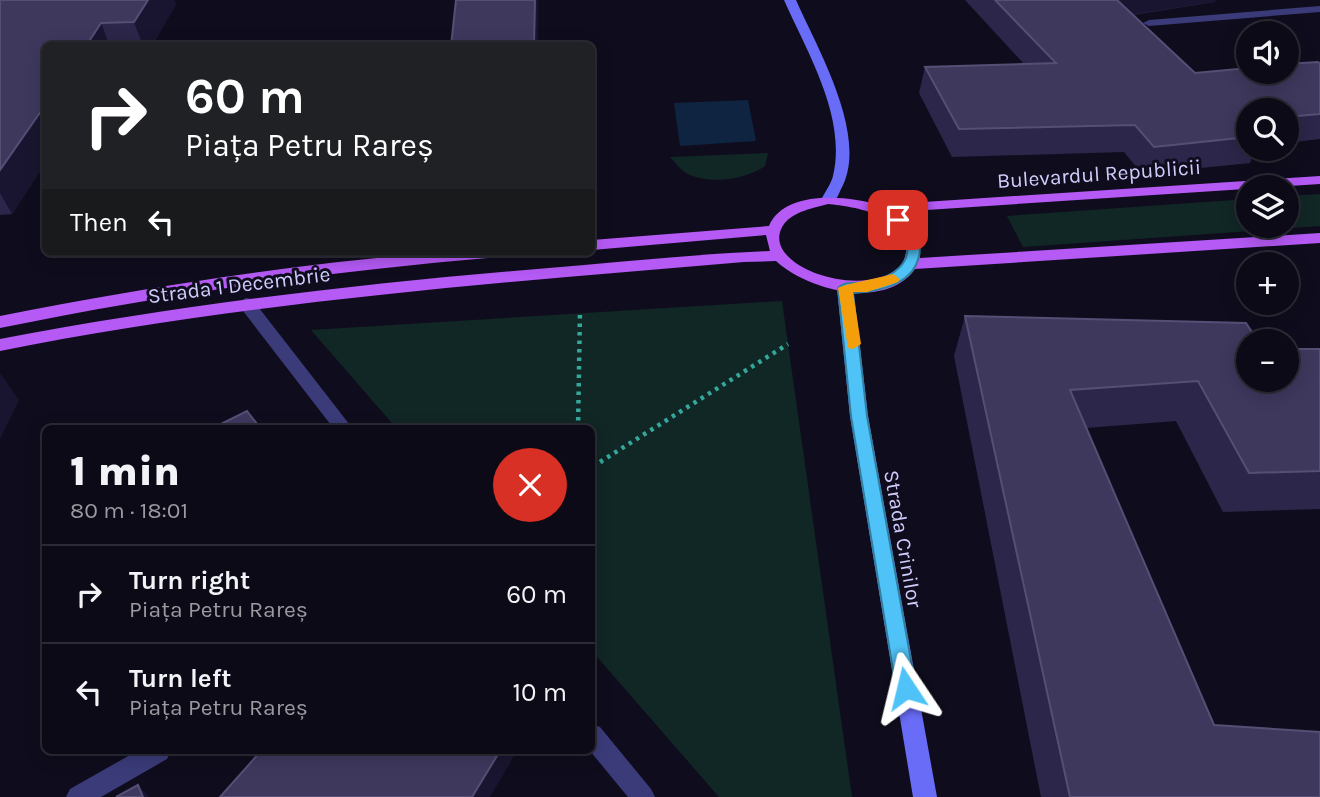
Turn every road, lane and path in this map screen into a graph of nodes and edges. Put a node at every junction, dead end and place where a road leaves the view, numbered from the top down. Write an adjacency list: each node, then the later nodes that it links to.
1 (790, 0): 5 (street)
2 (1320, 9): 3 (street)
3 (1149, 23)
4 (1320, 180): 6 (main road, Bulevardul Republicii)
5 (828, 200): 6 (main road); 7 (main road)
6 (881, 209): 12 (main road)
7 (774, 230): 9 (main road); 11 (main road)
8 (1320, 238): 12 (main road)
9 (595, 245)
10 (447, 256): 16 (main road, Strada 1 Decembrie)
11 (778, 256): 13 (main road); 14 (main road, Strada 1 Decembrie)
12 (911, 264): 13 (main road)
13 (845, 288): 26 (street, Strada Crinilor)
14 (246, 303): 18 (main road, Strada 1 Decembrie); 19 (street)
15 (580, 310): 20 (path)
16 (0, 322)
17 (788, 344): 21 (path)
18 (0, 345)
19 (341, 425)
20 (578, 425)
21 (595, 465)
22 (595, 739): 25 (street)
23 (154, 754): 24 (street)
24 (78, 797)
25 (643, 797)
26 (925, 797)

